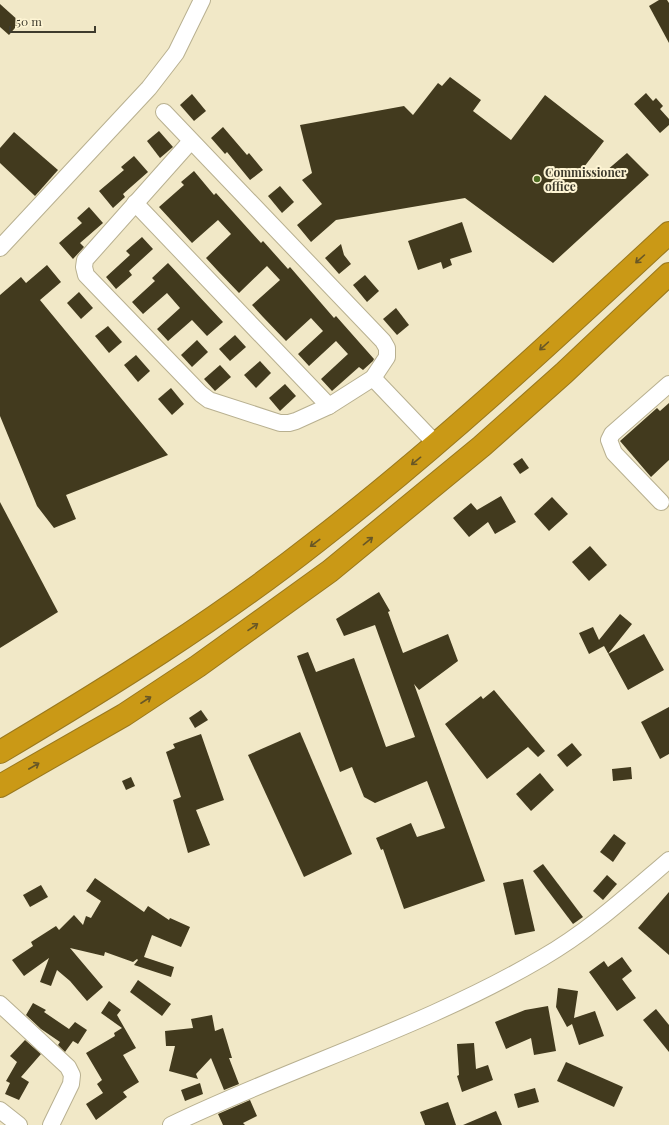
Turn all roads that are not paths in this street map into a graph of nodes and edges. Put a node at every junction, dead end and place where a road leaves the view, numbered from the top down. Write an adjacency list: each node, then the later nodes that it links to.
1 (202, 0): 6 (street)
2 (164, 112): 3 (street)
3 (191, 141): 4 (street); 8 (street)
4 (136, 203): 10 (street); 10 (street)
5 (669, 233): 11 (highway, one-way to 11)
6 (0, 248)
7 (669, 274): 14 (highway, one-way to 7)
8 (373, 378): 10 (street); 11 (street)
9 (669, 384): 12 (street)
10 (329, 406)
11 (436, 444): 13 (highway, one-way to 13)
12 (666, 502)
13 (0, 752)
14 (0, 786)
15 (669, 860): 20 (street)
16 (0, 1004): 19 (street)
17 (0, 1110): 18 (street)
18 (19, 1125)
19 (51, 1125)
20 (170, 1125)

